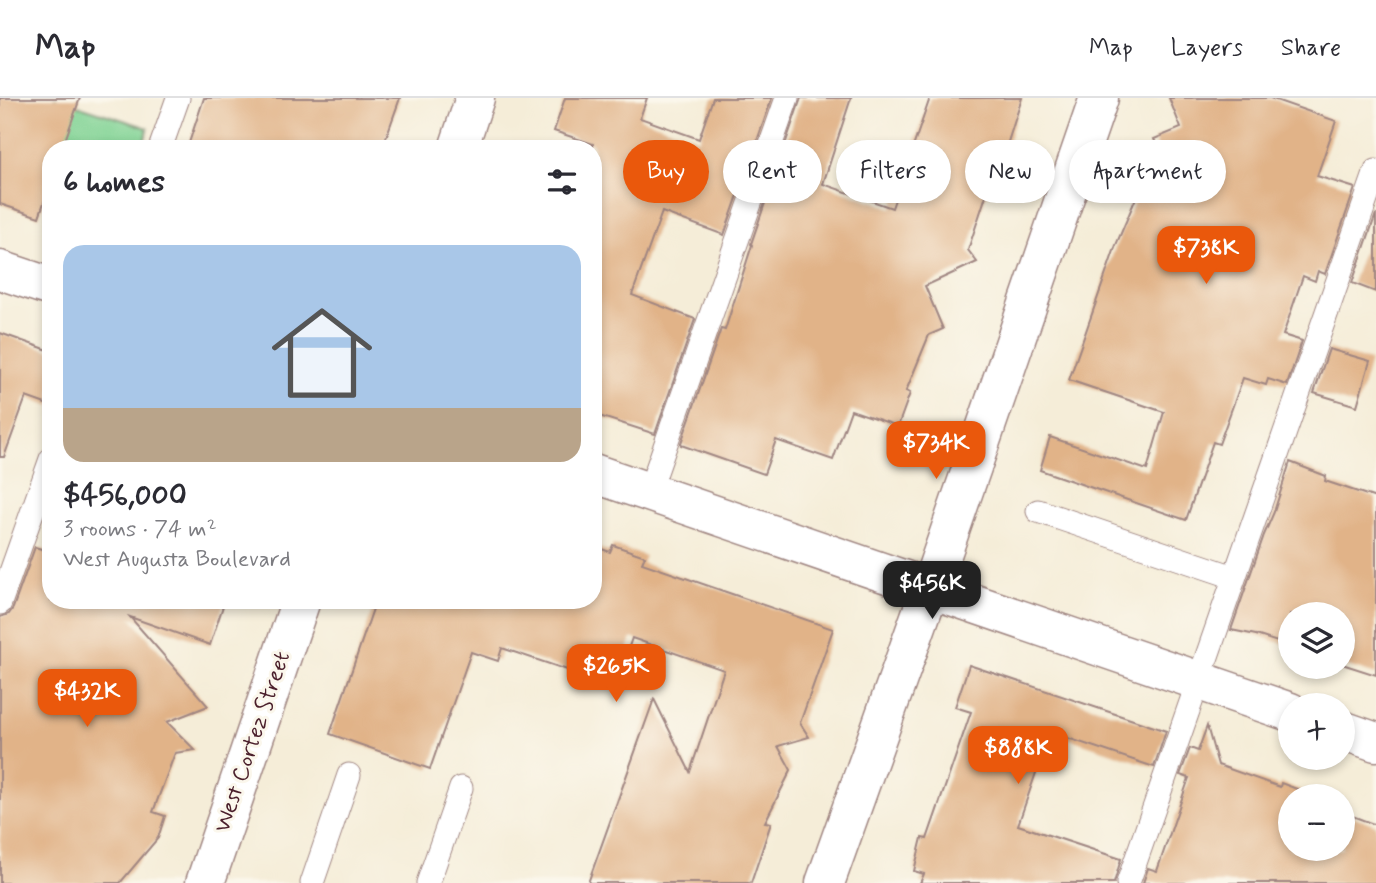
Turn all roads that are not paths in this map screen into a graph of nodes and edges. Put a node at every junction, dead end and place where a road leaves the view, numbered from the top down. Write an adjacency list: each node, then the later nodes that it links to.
1 (178, 98): 5 (lane)
2 (475, 98): 6 (street)
3 (787, 98): 12 (lane)
4 (1099, 98): 15 (street)
5 (163, 140)
6 (461, 140)
7 (1376, 171): 14 (lane)
8 (0, 270): 9 (street)
9 (42, 284)
10 (602, 476): 12 (street)
11 (42, 484): 16 (lane)
12 (649, 492): 15 (street)
13 (1038, 511): 14 (lane)
14 (1234, 577): 18 (lane)
15 (930, 589): 18 (street); 27 (street)
16 (0, 603)
17 (298, 609): 24 (street, West Cortez Street)
18 (1198, 681): 19 (street); 28 (lane)
19 (1278, 708)
20 (1355, 735): 21 (street)
21 (1376, 742)
22 (349, 775): 25 (lane)
23 (461, 788): 26 (lane)
24 (205, 883)
25 (312, 883)
26 (428, 883)
27 (825, 883)
28 (1128, 883)

